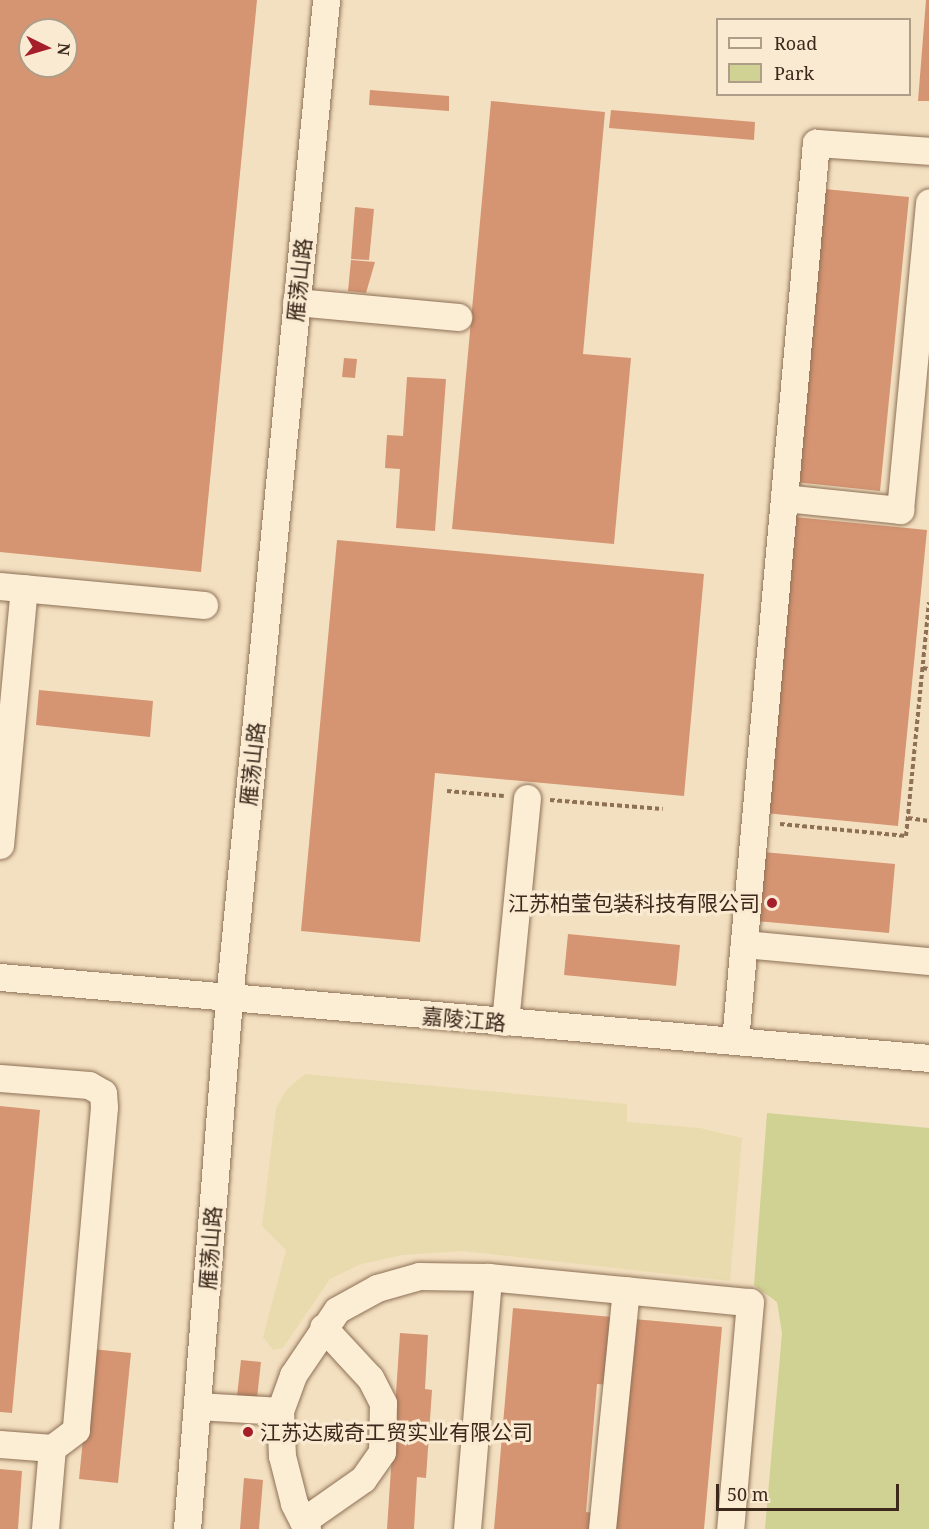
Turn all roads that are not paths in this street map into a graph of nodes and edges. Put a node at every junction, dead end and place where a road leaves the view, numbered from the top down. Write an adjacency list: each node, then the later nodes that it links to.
1 (326, 0): 4 (street, 雁荡山路)
2 (929, 151): 6 (street)
3 (929, 202): 6 (street)
4 (296, 303): 5 (street); 14 (street, 雁荡山路)
5 (458, 317)
6 (784, 498): 11 (street)
7 (12, 587): 8 (street); 10 (street)
8 (204, 605)
9 (527, 798): 15 (street)
10 (0, 845)
11 (744, 944): 12 (street); 16 (street)
12 (929, 961)
13 (0, 977): 14 (street, 嘉陵江路)
14 (229, 999): 15 (street, 嘉陵江路); 22 (street, 雁荡山路)
15 (505, 1022): 16 (street, 嘉陵江路)
16 (735, 1041): 17 (street, 嘉陵江路)
17 (929, 1058)
18 (0, 1078): 25 (street)
19 (488, 1277): 20 (street); 21 (street); 29 (street)
20 (626, 1290): 30 (street); 31 (street)
21 (323, 1327): 23 (street); 26 (street)
22 (198, 1406): 23 (street); 28 (street, 雁荡山路)
23 (280, 1411): 26 (street)
24 (0, 1444): 25 (street)
25 (52, 1448): 27 (street)
26 (305, 1525)
27 (45, 1529)
28 (187, 1529)
29 (467, 1529)
30 (603, 1529)
31 (730, 1529)

